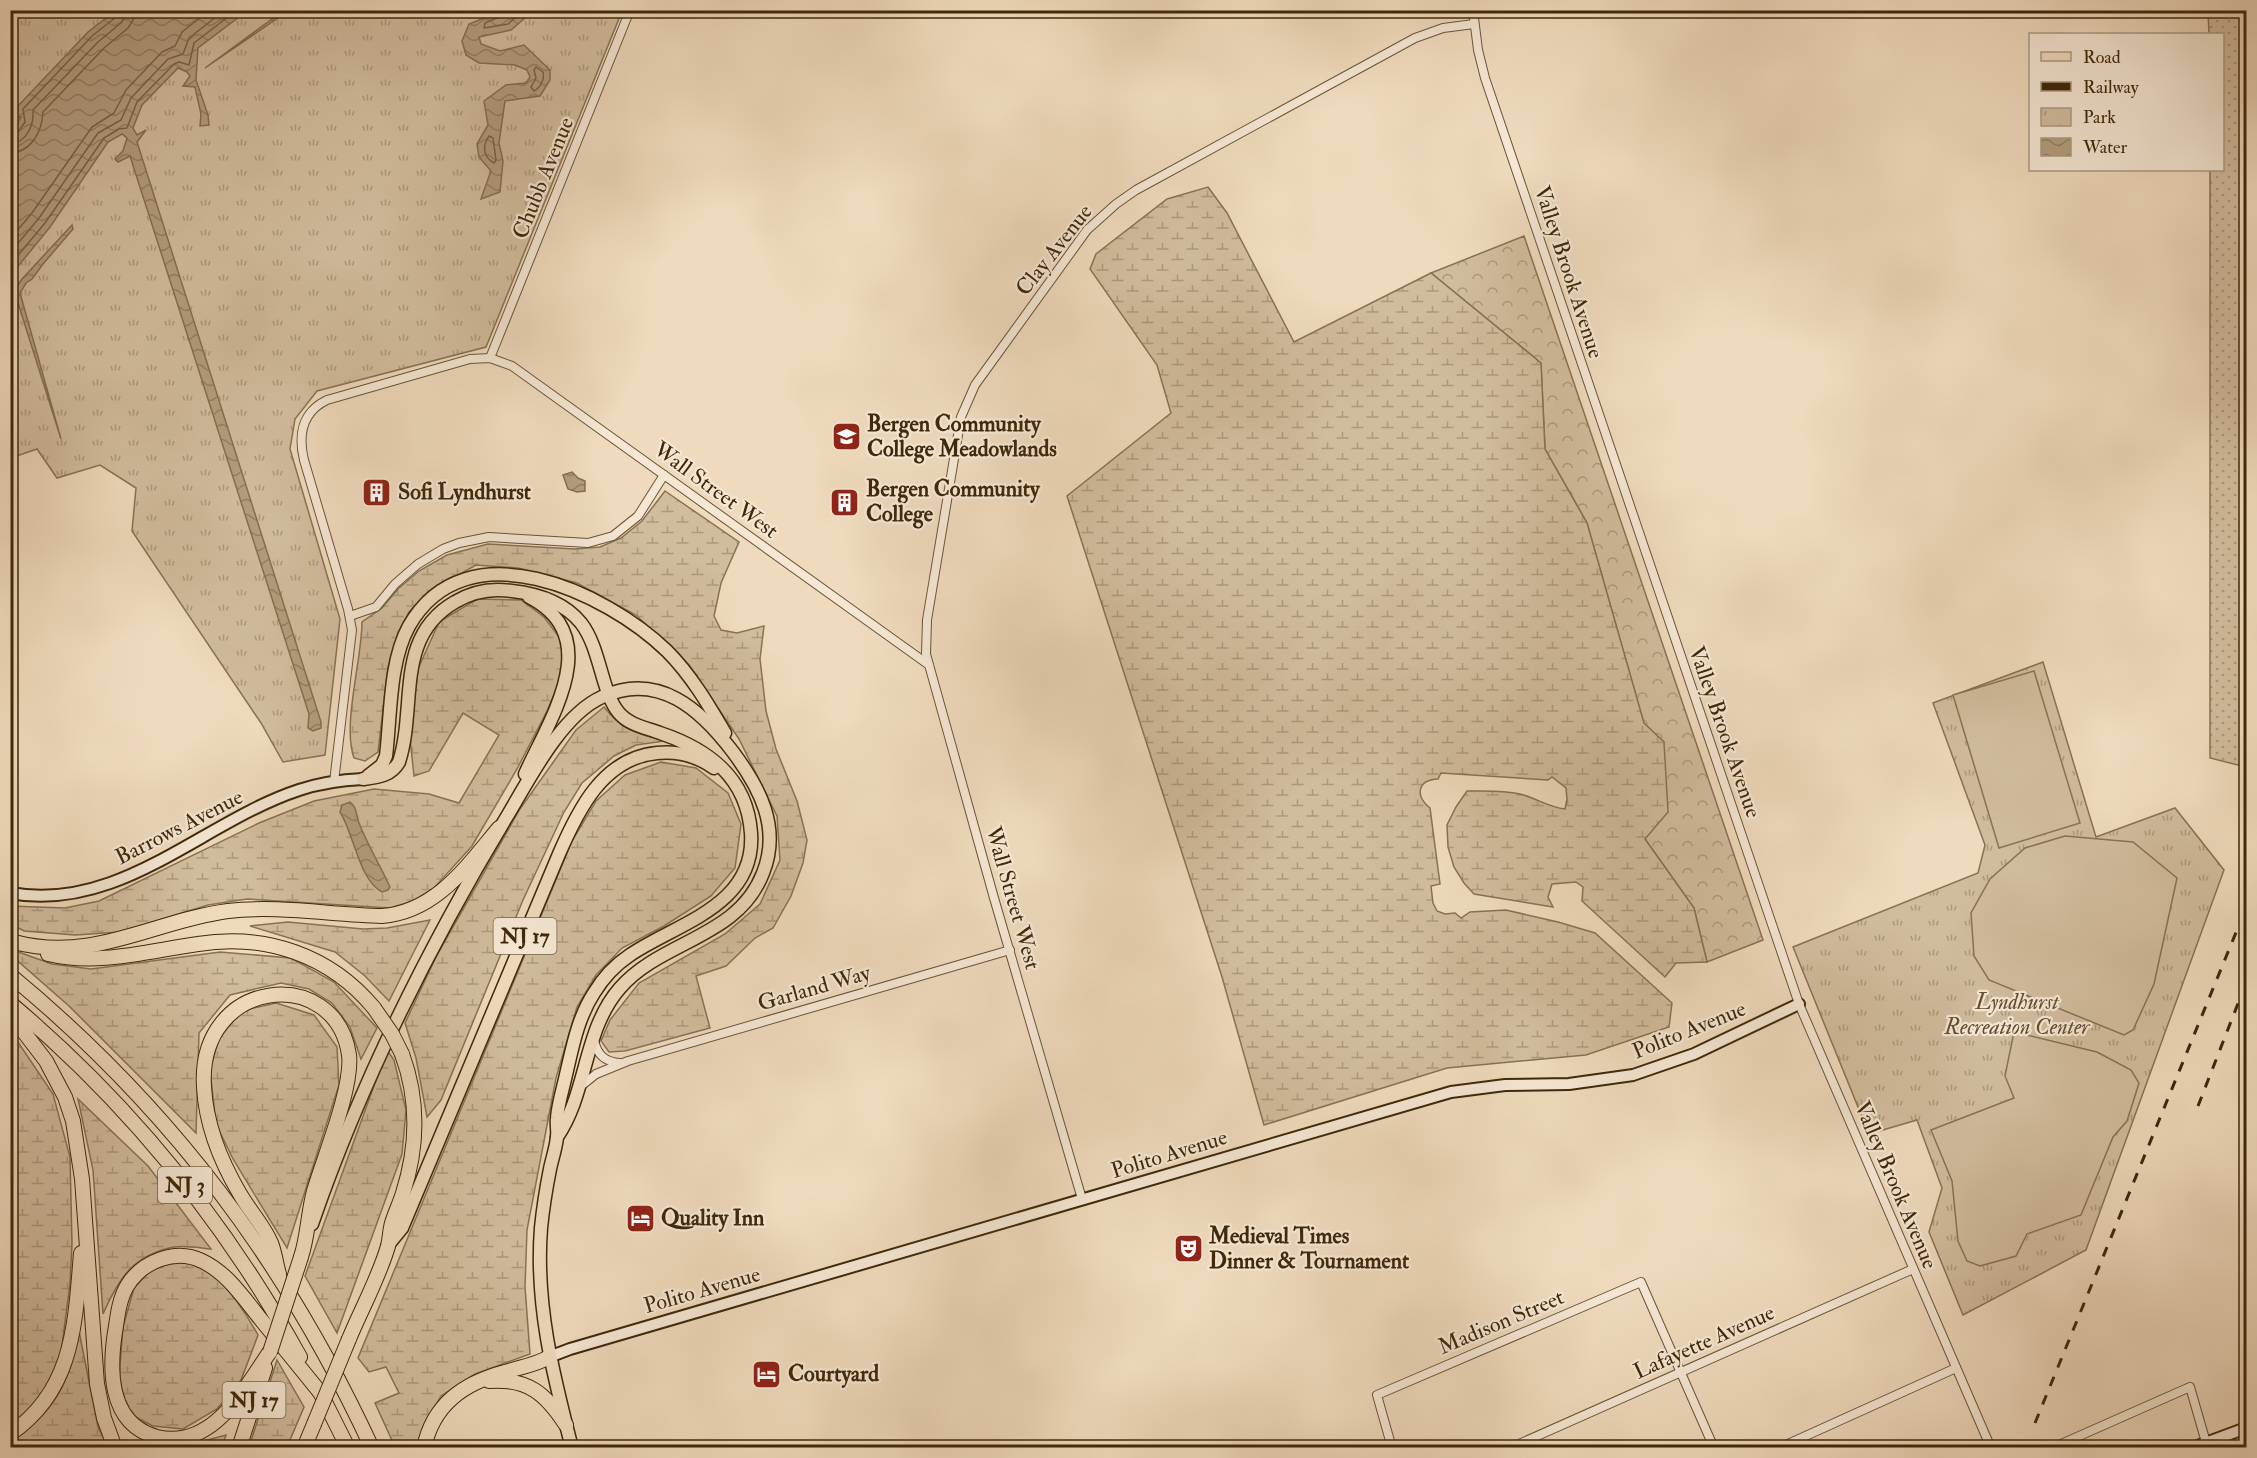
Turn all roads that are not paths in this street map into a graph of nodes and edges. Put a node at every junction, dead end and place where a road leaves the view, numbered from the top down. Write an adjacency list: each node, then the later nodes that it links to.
1 (630, 10): 4 (street, Chubb Avenue)
2 (1473, 10): 3 (street, Valley Brook Avenue)
3 (1474, 24): 10 (street, Clay Avenue); 23 (street, Valley Brook Avenue)
4 (490, 358): 5 (street, Wall Street West); 9 (street)
5 (664, 475): 7 (street); 10 (street, Wall Street West)
6 (441, 541): 7 (street)
7 (443, 549): 9 (street)
8 (505, 590): 11 (main road); 13 (main road); 16 (main road)
9 (350, 616): 14 (street)
10 (929, 665): 20 (street, Wall Street West)
11 (610, 694): 12 (main road, NJ 17); 15 (main road); 16 (main road, NJ 17)
12 (743, 765): 13 (main road); 25 (main road, NJ 17)
13 (363, 779): 14 (street, Barrows Avenue)
14 (334, 782): 18 (street, Barrows Avenue)
15 (742, 799): 28 (main road, NJ 17); 31 (main road, NJ 17)
16 (508, 813): 17 (main road, NJ 17)
17 (500, 828): 19 (highway); 32 (main road, NJ 17)
18 (10, 893)
19 (12, 941): 31 (highway, bridge)
20 (1010, 950): 26 (street, Garland Way); 30 (street, Wall Street West)
21 (10, 975): 34 (highway, NJ 3)
22 (10, 1003): 40 (highway, NJ 3)
23 (1798, 1004): 30 (street, Polito Avenue); 33 (street, Valley Brook Avenue)
24 (10, 1014): 29 (highway)
25 (594, 1037): 26 (street); 27 (main road, NJ 17)
26 (628, 1061): 27 (street, Garland Way)
27 (578, 1090): 28 (main road, NJ 17)
28 (557, 1137): 36 (main road, NJ 17)
29 (84, 1194): 43 (highway); 45 (highway)
30 (1082, 1199): 36 (street, Polito Avenue)
31 (388, 1246): 47 (highway, NJ 17, bridge)
32 (303, 1253): 34 (highway); 35 (highway, NJ 17, bridge)
33 (1913, 1269): 37 (street, Valley Brook Avenue); 38 (street, Lafayette Avenue)
34 (279, 1274): 49 (highway, NJ 3)
35 (270, 1353): 40 (highway); 46 (highway, NJ 17)
36 (549, 1357): 39 (highway); 41 (main road, NJ 17)
37 (1956, 1368): 55 (street); 56 (street, Valley Brook Avenue)
38 (1681, 1372): 52 (street, Madison Street); 53 (street, Lafayette Avenue); 54 (street)
39 (472, 1383): 41 (highway); 50 (highway)
40 (323, 1396): 48 (highway, NJ 3)
41 (566, 1425): 51 (main road, NJ 17)
42 (2247, 1428): 44 (street)
43 (10, 1434)
44 (2207, 1444): 57 (street); 58 (street)
45 (114, 1448)
46 (239, 1448)
47 (304, 1448)
48 (348, 1448)
49 (372, 1448)
50 (424, 1448)
51 (572, 1448)
52 (1392, 1448)
53 (1510, 1448)
54 (1714, 1448)
55 (1779, 1448)
56 (1990, 1448)
57 (2052, 1448)
58 (2192, 1448)

